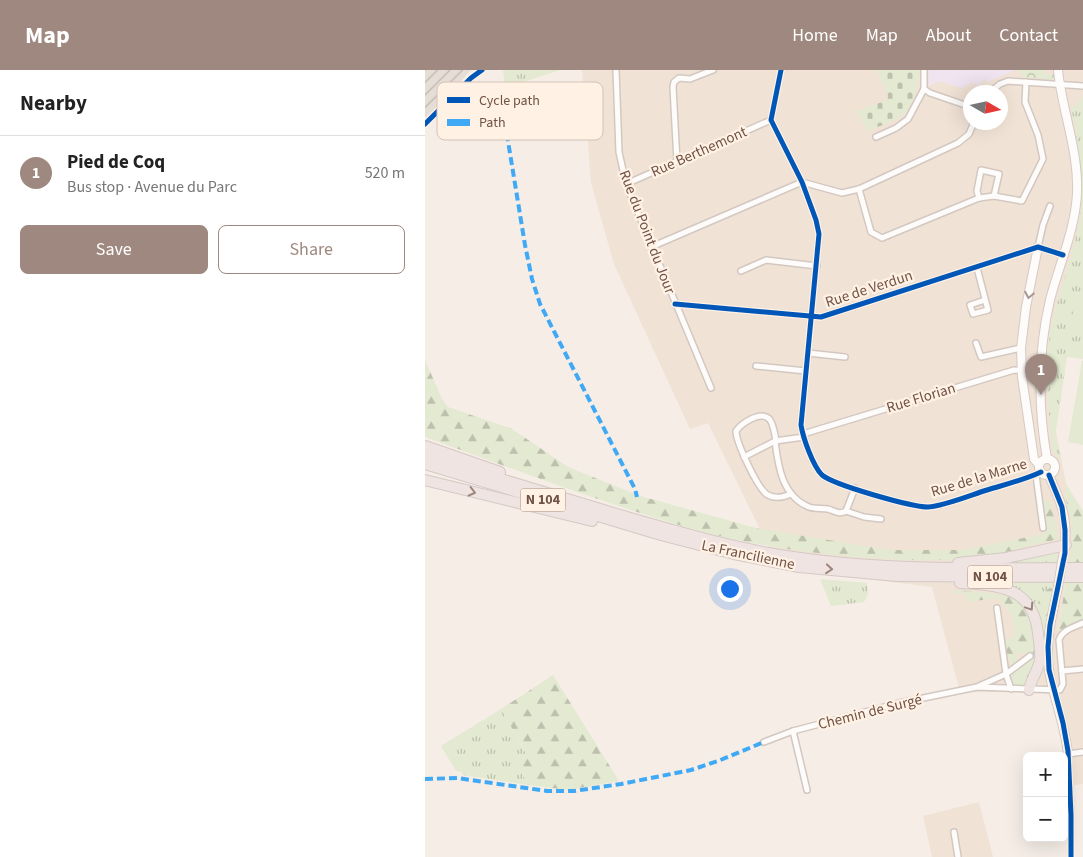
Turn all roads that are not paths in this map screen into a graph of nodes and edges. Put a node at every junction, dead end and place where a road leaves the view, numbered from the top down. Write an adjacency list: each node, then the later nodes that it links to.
1 (615, 70): 17 (street, Rue du Point du Jour)
2 (713, 70): 15 (street)
3 (781, 70): 12 (street)
4 (924, 70): 10 (street)
5 (1058, 70): 7 (street)
6 (1026, 82): 7 (street); 8 (street); 19 (street)
7 (1060, 84): 9 (street); 24 (street)
8 (999, 85)
9 (1083, 86)
10 (924, 89): 11 (street); 14 (street)
11 (963, 104)
12 (771, 120): 15 (street, Rue Berthemont); 16 (street, Rue de la Marne)
13 (971, 130): 18 (street)
14 (876, 137)
15 (677, 162): 17 (street, Rue Berthemont)
16 (802, 182): 18 (street); 22 (street); 25 (street, Rue de la Marne)
17 (626, 184): 22 (street, Rue du Point du Jour)
18 (859, 189): 20 (street)
19 (995, 196): 20 (street); 20 (street)
20 (979, 198)
21 (1051, 206): 23 (street)
22 (651, 247): 29 (street, Rue du Point du Jour)
23 (1038, 247): 24 (street); 26 (street, Rue de Verdun); 32 (street, one-way to 32)
24 (1063, 254): 38 (street)
25 (817, 266): 27 (street); 30 (street, Rue de la Marne)
26 (977, 268): 28 (street); 30 (street, Rue de Verdun)
27 (741, 271)
28 (985, 300)
29 (675, 304): 30 (street, Rue de Verdun); 39 (street, Rue du Point du Jour)
30 (811, 318): 33 (street, Rue de la Marne)
31 (976, 343): 32 (street)
32 (1021, 348): 37 (street)
33 (808, 353): 34 (street); 36 (street, Rue de la Marne)
34 (845, 357)
35 (756, 366): 36 (street)
36 (807, 371): 40 (street, Rue de la Marne)
37 (1021, 371): 38 (street, Rue Florian); 40 (street, Rue Florian); 47 (street)
38 (1041, 371): 45 (street)
39 (711, 388)
40 (803, 436): 41 (street, Rue Florian); 49 (street, Rue de la Marne)
41 (776, 441): 44 (street, Rue Florian); 44 (street); 50 (street)
42 (425, 446): 51 (highway)
43 (425, 456): 51 (highway, La Francilienne / N 104)
44 (744, 457): 50 (street)
45 (1047, 459): 47 (street); 47 (street)
46 (425, 464): 55 (highway, La Francilienne / N 104)
47 (1041, 471): 49 (street, Rue de la Marne); 54 (street); 56 (street)
48 (425, 480): 55 (highway, one-way to 55)
49 (855, 488): 52 (street)
50 (791, 494): 52 (street)
51 (560, 497): 58 (highway, La Francilienne / N 104)
52 (846, 511): 53 (street)
53 (881, 519)
54 (1043, 528)
55 (661, 535): 58 (highway, La Francilienne / N 104, one-way to 58)
56 (1066, 545): 58 (highway); 69 (street, bridge)
57 (1083, 568): 58 (highway, La Francilienne / N 104)
58 (898, 571): 59 (highway, La Francilienne / N 104); 68 (highway, one-way to 68)
59 (1083, 578)
60 (997, 608): 65 (street)
61 (1083, 623): 64 (street)
62 (1031, 656): 65 (street, Chemin de Surgé)
63 (1083, 669): 64 (street)
64 (1062, 671): 69 (street)
65 (1006, 674): 66 (street, Chemin de Surgé); 67 (street)
66 (977, 687): 67 (street, Chemin de Surgé); 70 (street, Chemin de Surgé)
67 (1011, 689): 68 (street, Chemin de Surgé)
68 (1029, 690): 69 (street, Chemin de Surgé)
69 (1054, 690): 72 (street)
70 (793, 731): 71 (street, Chemin de Surgé); 75 (street)
71 (764, 742)
72 (1068, 752)
73 (1083, 752): 74 (street)
74 (1068, 754): 78 (street)
75 (807, 790)
76 (954, 832): 77 (street)
77 (958, 857)
78 (1071, 857)

